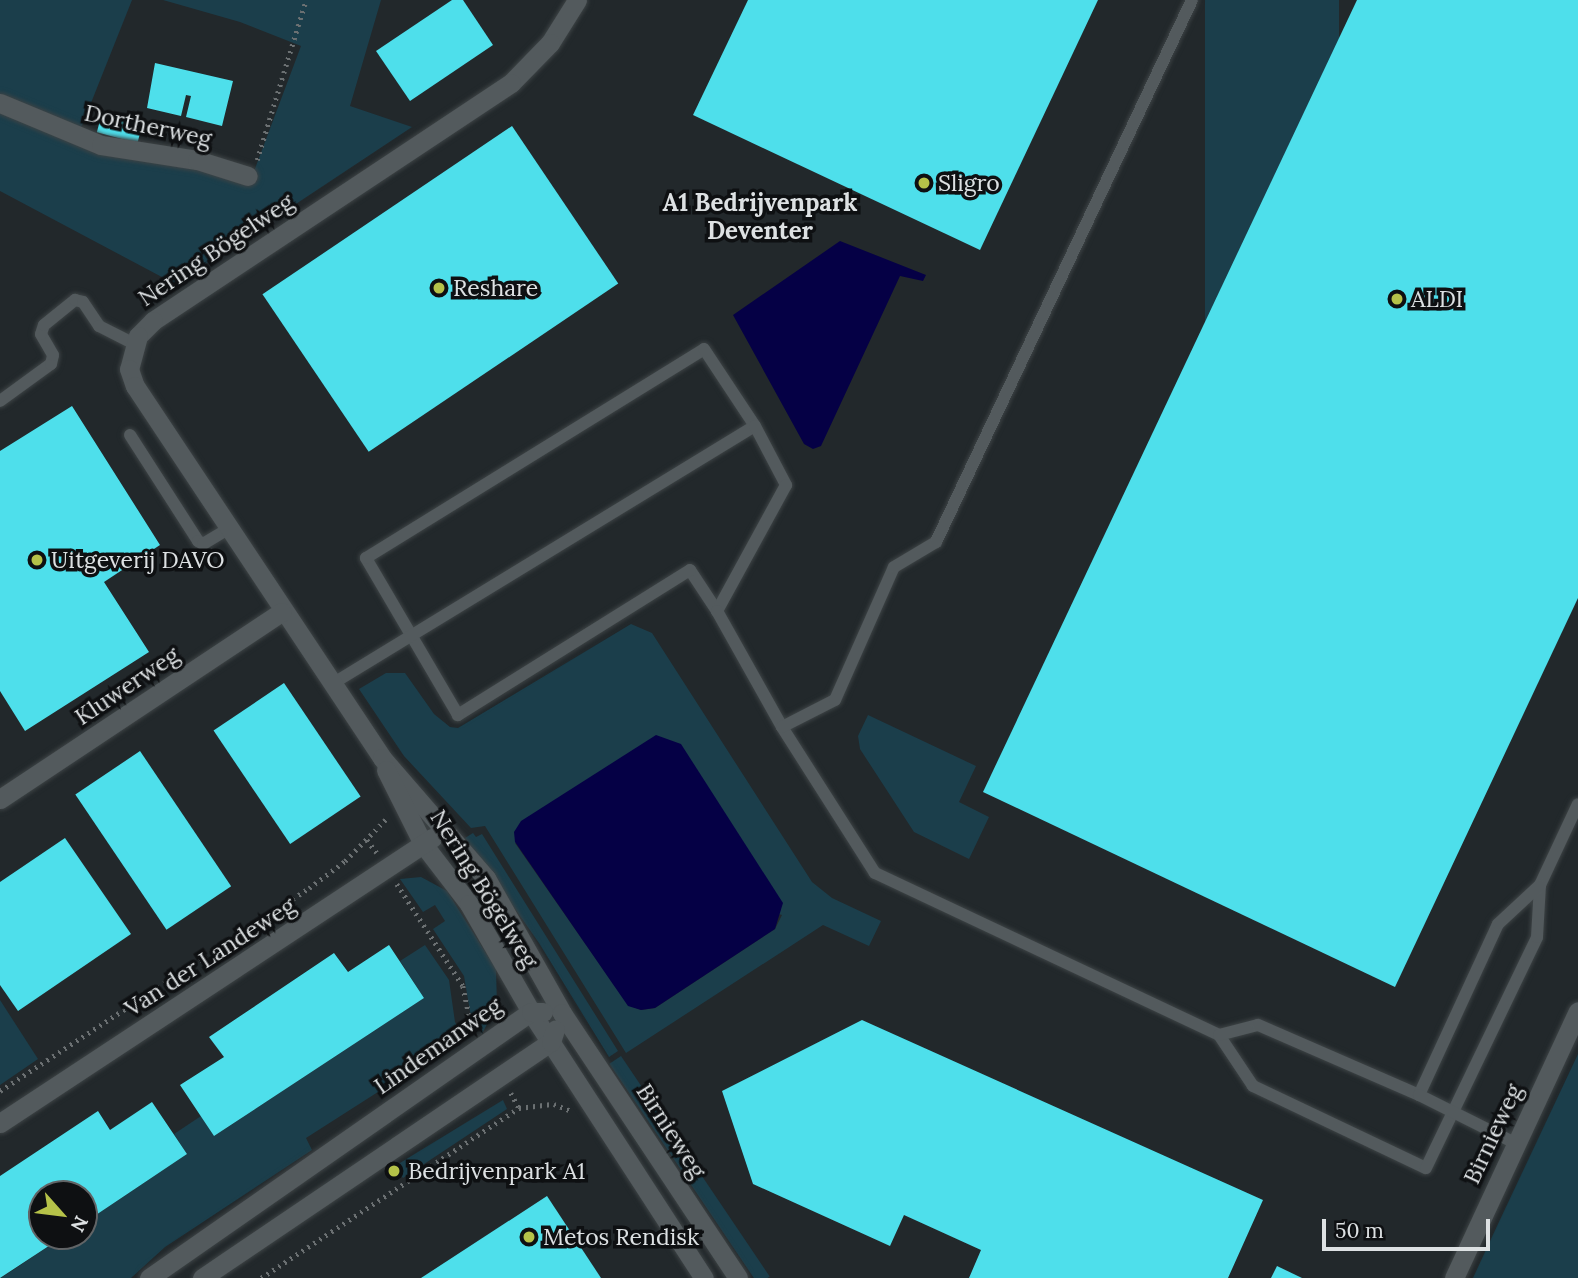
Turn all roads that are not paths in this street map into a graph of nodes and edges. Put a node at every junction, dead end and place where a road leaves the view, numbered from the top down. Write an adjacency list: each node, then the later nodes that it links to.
1 (577, 0): 5 (street, Nering Bögelweg)
2 (1192, 0): 14 (lane)
3 (0, 103): 4 (street, Dortherweg)
4 (248, 176)
5 (134, 344): 6 (lane); 9 (street, Nering Bögelweg)
6 (0, 401)
7 (755, 426): 10 (lane); 12 (lane); 12 (lane)
8 (130, 435): 9 (lane)
9 (228, 529): 11 (street, Nering Bögelweg)
10 (717, 611): 12 (lane); 14 (lane)
11 (281, 612): 13 (street, Nering Bögelweg); 16 (street, Kluwerweg)
12 (408, 637): 13 (lane)
13 (332, 684): 15 (street, Nering Bögelweg)
14 (782, 727): 24 (lane)
15 (382, 758): 18 (street, Nering Bögelweg); 19 (street, Nering Bögelweg)
16 (0, 800)
17 (1578, 804): 20 (lane)
18 (444, 829): 19 (street, Van der Landeweg); 23 (street, Nering Bögelweg)
19 (423, 844): 22 (street, Nering Bögelweg); 28 (street, Van der Landeweg)
20 (1540, 885): 26 (lane); 27 (lane)
21 (1578, 1011): 29 (street, Birnieweg)
22 (531, 1012): 23 (street, Lindemanweg); 25 (street, Nering Bögelweg); 30 (street, Lindemanweg)
23 (562, 1013): 25 (street); 33 (street, Birnieweg)
24 (1219, 1035): 26 (lane); 27 (lane)
25 (551, 1042): 31 (street); 32 (street)
26 (1419, 1095): 27 (lane)
27 (1452, 1114): 29 (lane)
28 (0, 1123)
29 (1515, 1143): 34 (street, Birnieweg)
30 (149, 1278)
31 (202, 1278)
32 (704, 1278)
33 (738, 1278)
34 (1454, 1278)

